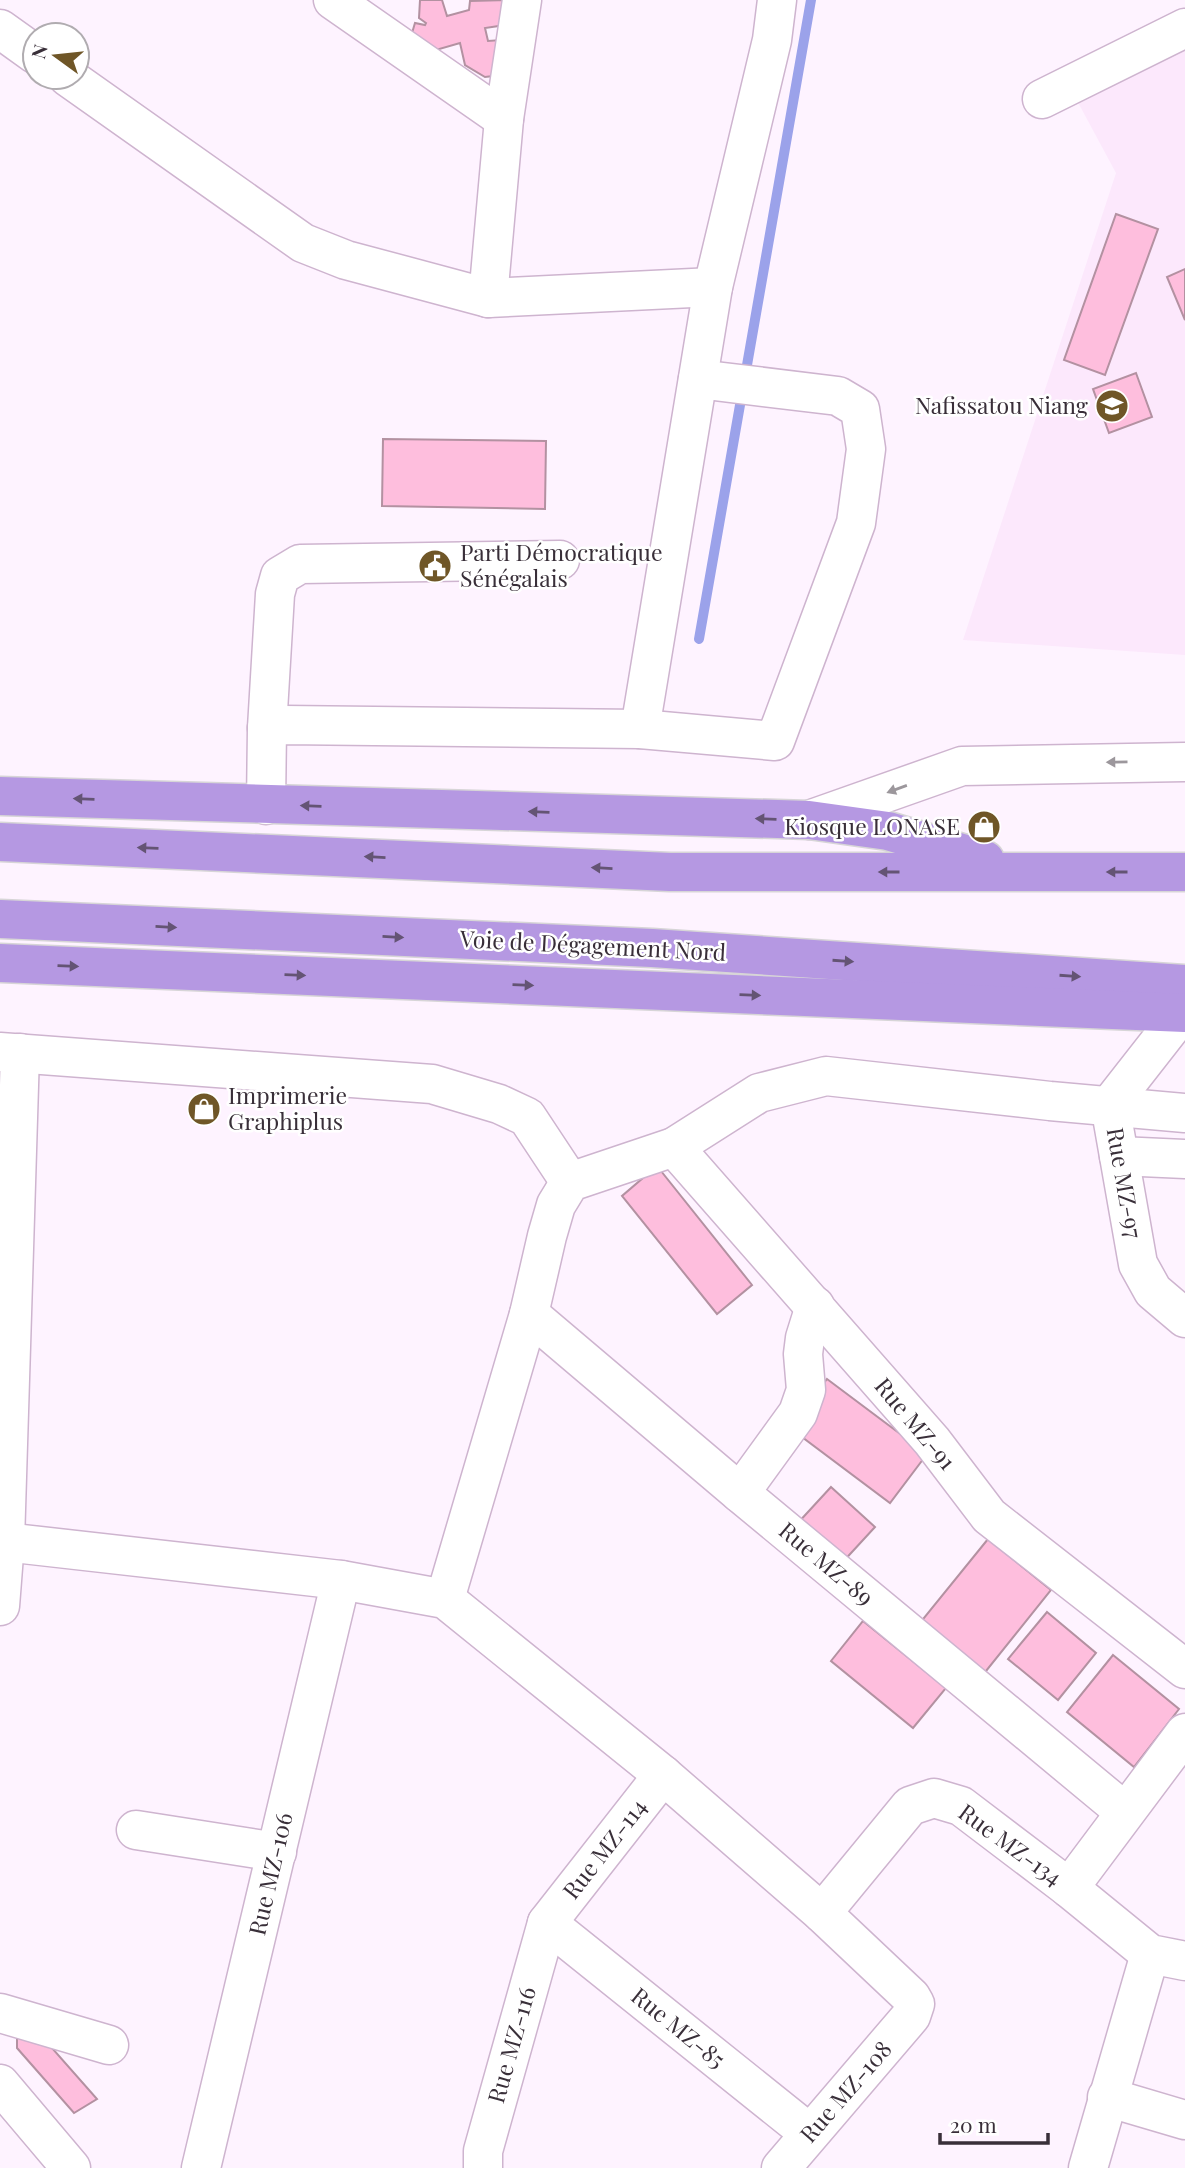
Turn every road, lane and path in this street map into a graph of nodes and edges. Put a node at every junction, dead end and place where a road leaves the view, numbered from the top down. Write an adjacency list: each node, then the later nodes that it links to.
1 (333, 0): 9 (street)
2 (522, 0): 9 (street)
3 (777, 0): 10 (street)
4 (1185, 28): 8 (street)
5 (0, 29): 6 (street)
6 (21, 44)
7 (88, 91): 11 (street)
8 (1042, 99)
9 (504, 119): 11 (street)
10 (713, 287): 11 (street); 12 (street)
11 (488, 298)
12 (726, 382): 15 (street); 15 (street)
13 (560, 560): 14 (street)
14 (267, 728): 15 (street); 18 (street)
15 (640, 729)
16 (1185, 762): 19 (street, one-way to 19)
17 (0, 796): 18 (highway, one-way to 17)
18 (266, 805): 19 (highway, one-way to 18)
19 (809, 820): 21 (highway)
20 (0, 842): 21 (highway, one-way to 20)
21 (1023, 872): 22 (highway, one-way to 21)
22 (1185, 872)
23 (0, 919): 25 (highway, Voie de Dégagement Nord, one-way to 25)
24 (0, 963): 25 (highway, one-way to 25)
25 (1184, 1003): 27 (street, Rue MZ-97)
26 (10, 1053): 30 (street); 33 (street)
27 (1110, 1105): 28 (street); 29 (street); 31 (street, Rue MZ-97)
28 (1185, 1113)
29 (674, 1147): 33 (street); 34 (street, Rue MZ-91)
30 (9, 1154): 38 (street)
31 (1119, 1156): 32 (street); 36 (street, Rue MZ-97)
32 (1185, 1158)
33 (570, 1182): 35 (street)
34 (815, 1306): 37 (street); 42 (street, Rue MZ-91)
35 (529, 1314): 37 (street, Rue MZ-89); 40 (street)
36 (1185, 1318)
37 (740, 1493): 45 (street, Rue MZ-89)
38 (5, 1542): 39 (street); 41 (street)
39 (341, 1580): 40 (street); 47 (street, Rue MZ-106)
40 (445, 1599): 44 (street)
41 (0, 1606)
42 (1185, 1669)
43 (1185, 1734): 45 (street)
44 (663, 1775): 49 (street); 50 (street, Rue MZ-114)
45 (1125, 1812): 48 (street)
46 (136, 1830): 47 (street)
47 (276, 1852): 59 (street, Rue MZ-106)
48 (1069, 1888): 49 (street, Rue MZ-134); 51 (street, Rue MZ-134)
49 (822, 1913): 57 (street, Rue MZ-108)
50 (547, 1923): 57 (street, Rue MZ-85); 60 (street, Rue MZ-116)
51 (1167, 1957): 55 (street)
52 (0, 2014): 53 (street)
53 (109, 2045)
54 (0, 2084): 58 (street)
55 (1107, 2096): 56 (street); 62 (street)
56 (1185, 2120)
57 (809, 2133): 61 (street, Rue MZ-108)
58 (71, 2168)
59 (201, 2168)
60 (483, 2168)
61 (782, 2168)
62 (1088, 2168)

